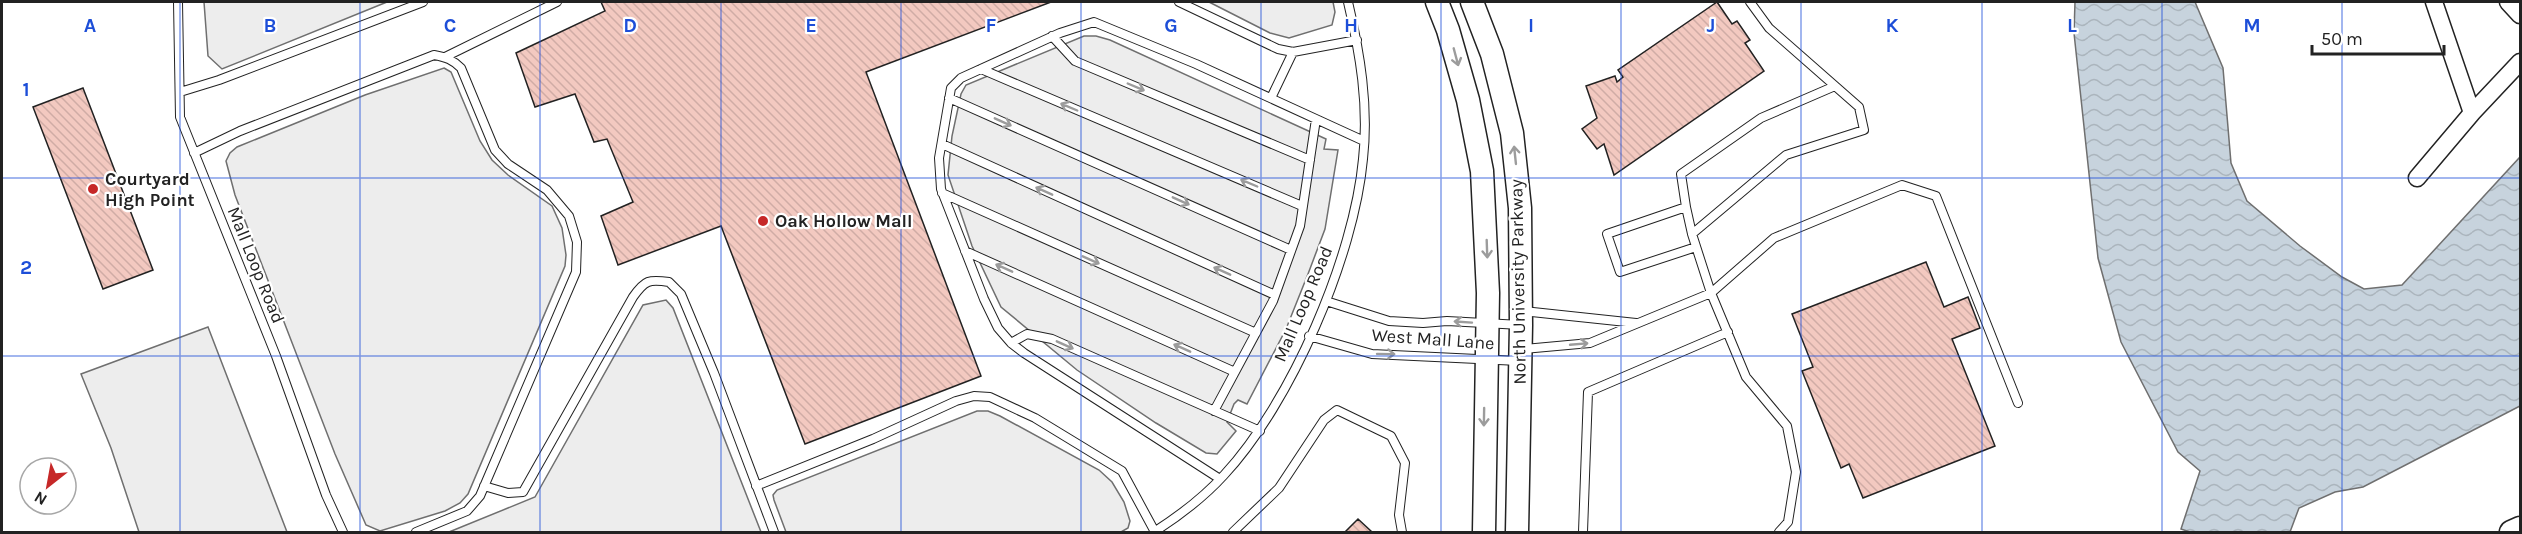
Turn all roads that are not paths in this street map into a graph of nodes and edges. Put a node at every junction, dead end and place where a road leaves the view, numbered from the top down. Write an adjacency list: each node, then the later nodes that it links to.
1 (178, 2): 19 (lane, Mall Loop Road)
2 (423, 2): 19 (lane)
3 (557, 2): 15 (lane)
4 (1179, 2): 14 (lane)
5 (1348, 2): 13 (lane, Mall Loop Road)
6 (1437, 2): 41 (main road, North University Parkway, one-way to 41)
7 (1472, 2): 39 (main road, North University Parkway, one-way to 7)
8 (1750, 2): 18 (lane)
9 (2434, 2): 22 (street)
10 (2508, 2): 11 (street)
11 (2520, 15)
12 (1052, 36): 17 (lane); 21 (lane); 27 (lane, one-way to 27)
13 (1357, 40): 14 (lane); 24 (lane, Mall Loop Road)
14 (1293, 52): 21 (lane)
15 (445, 57): 26 (lane); 53 (lane)
16 (2520, 62): 22 (street)
17 (981, 69): 20 (lane); 30 (lane, one-way to 17)
18 (1835, 86): 31 (lane); 32 (lane)
19 (180, 92): 26 (lane, Mall Loop Road)
20 (949, 98): 25 (lane); 34 (lane, one-way to 34)
21 (1271, 98): 23 (lane)
22 (2472, 113): 28 (street)
23 (1316, 119): 24 (lane); 27 (lane)
24 (1364, 141): 38 (lane, Mall Loop Road)
25 (942, 144): 29 (lane); 37 (lane, one-way to 25)
26 (194, 153): 56 (lane, Mall Loop Road)
27 (1310, 160): 30 (lane)
28 (2417, 178)
29 (942, 193): 35 (lane); 43 (lane, one-way to 43)
30 (1302, 206): 34 (lane)
31 (1686, 207): 32 (lane); 33 (lane)
32 (1692, 234): 33 (lane)
33 (1696, 247): 36 (lane)
34 (1291, 250): 37 (lane)
35 (965, 251): 45 (lane); 48 (lane, one-way to 35)
36 (1712, 293): 40 (lane, West Mall Lane); 42 (lane); 49 (lane, West Mall Lane)
37 (1275, 295): 43 (lane)
38 (1326, 301): 41 (lane, West Mall Lane, one-way to 38); 44 (lane, Mall Loop Road)
39 (1521, 318): 40 (lane, West Mall Lane); 41 (lane, West Mall Lane); 46 (main road, North University Parkway)
40 (1639, 323): 46 (lane, West Mall Lane, one-way to 40)
41 (1487, 324): 47 (main road, North University Parkway)
42 (1728, 332): 64 (lane); 65 (lane)
43 (1256, 333): 48 (lane)
44 (1309, 336): 47 (lane, West Mall Lane, one-way to 47); 51 (lane, Mall Loop Road)
45 (1011, 344): 50 (lane, one-way to 50); 52 (lane)
46 (1520, 355): 47 (lane, West Mall Lane); 63 (main road, North University Parkway)
47 (1485, 359): 62 (main road, North University Parkway, one-way to 62)
48 (1235, 372): 50 (lane)
49 (2018, 403)
50 (1214, 411): 51 (lane)
51 (1260, 431): 52 (lane, Mall Loop Road)
52 (1220, 479): 59 (lane, Mall Loop Road)
53 (484, 486): 54 (lane); 57 (lane)
54 (756, 486): 58 (lane); 59 (lane)
55 (2520, 528): 66 (main road)
56 (344, 532)
57 (416, 532)
58 (774, 532)
59 (1155, 532)
60 (1233, 532): 61 (lane)
61 (1402, 532)
62 (1484, 532)
63 (1516, 532)
64 (1583, 532)
65 (1779, 532)
66 (2511, 532)

